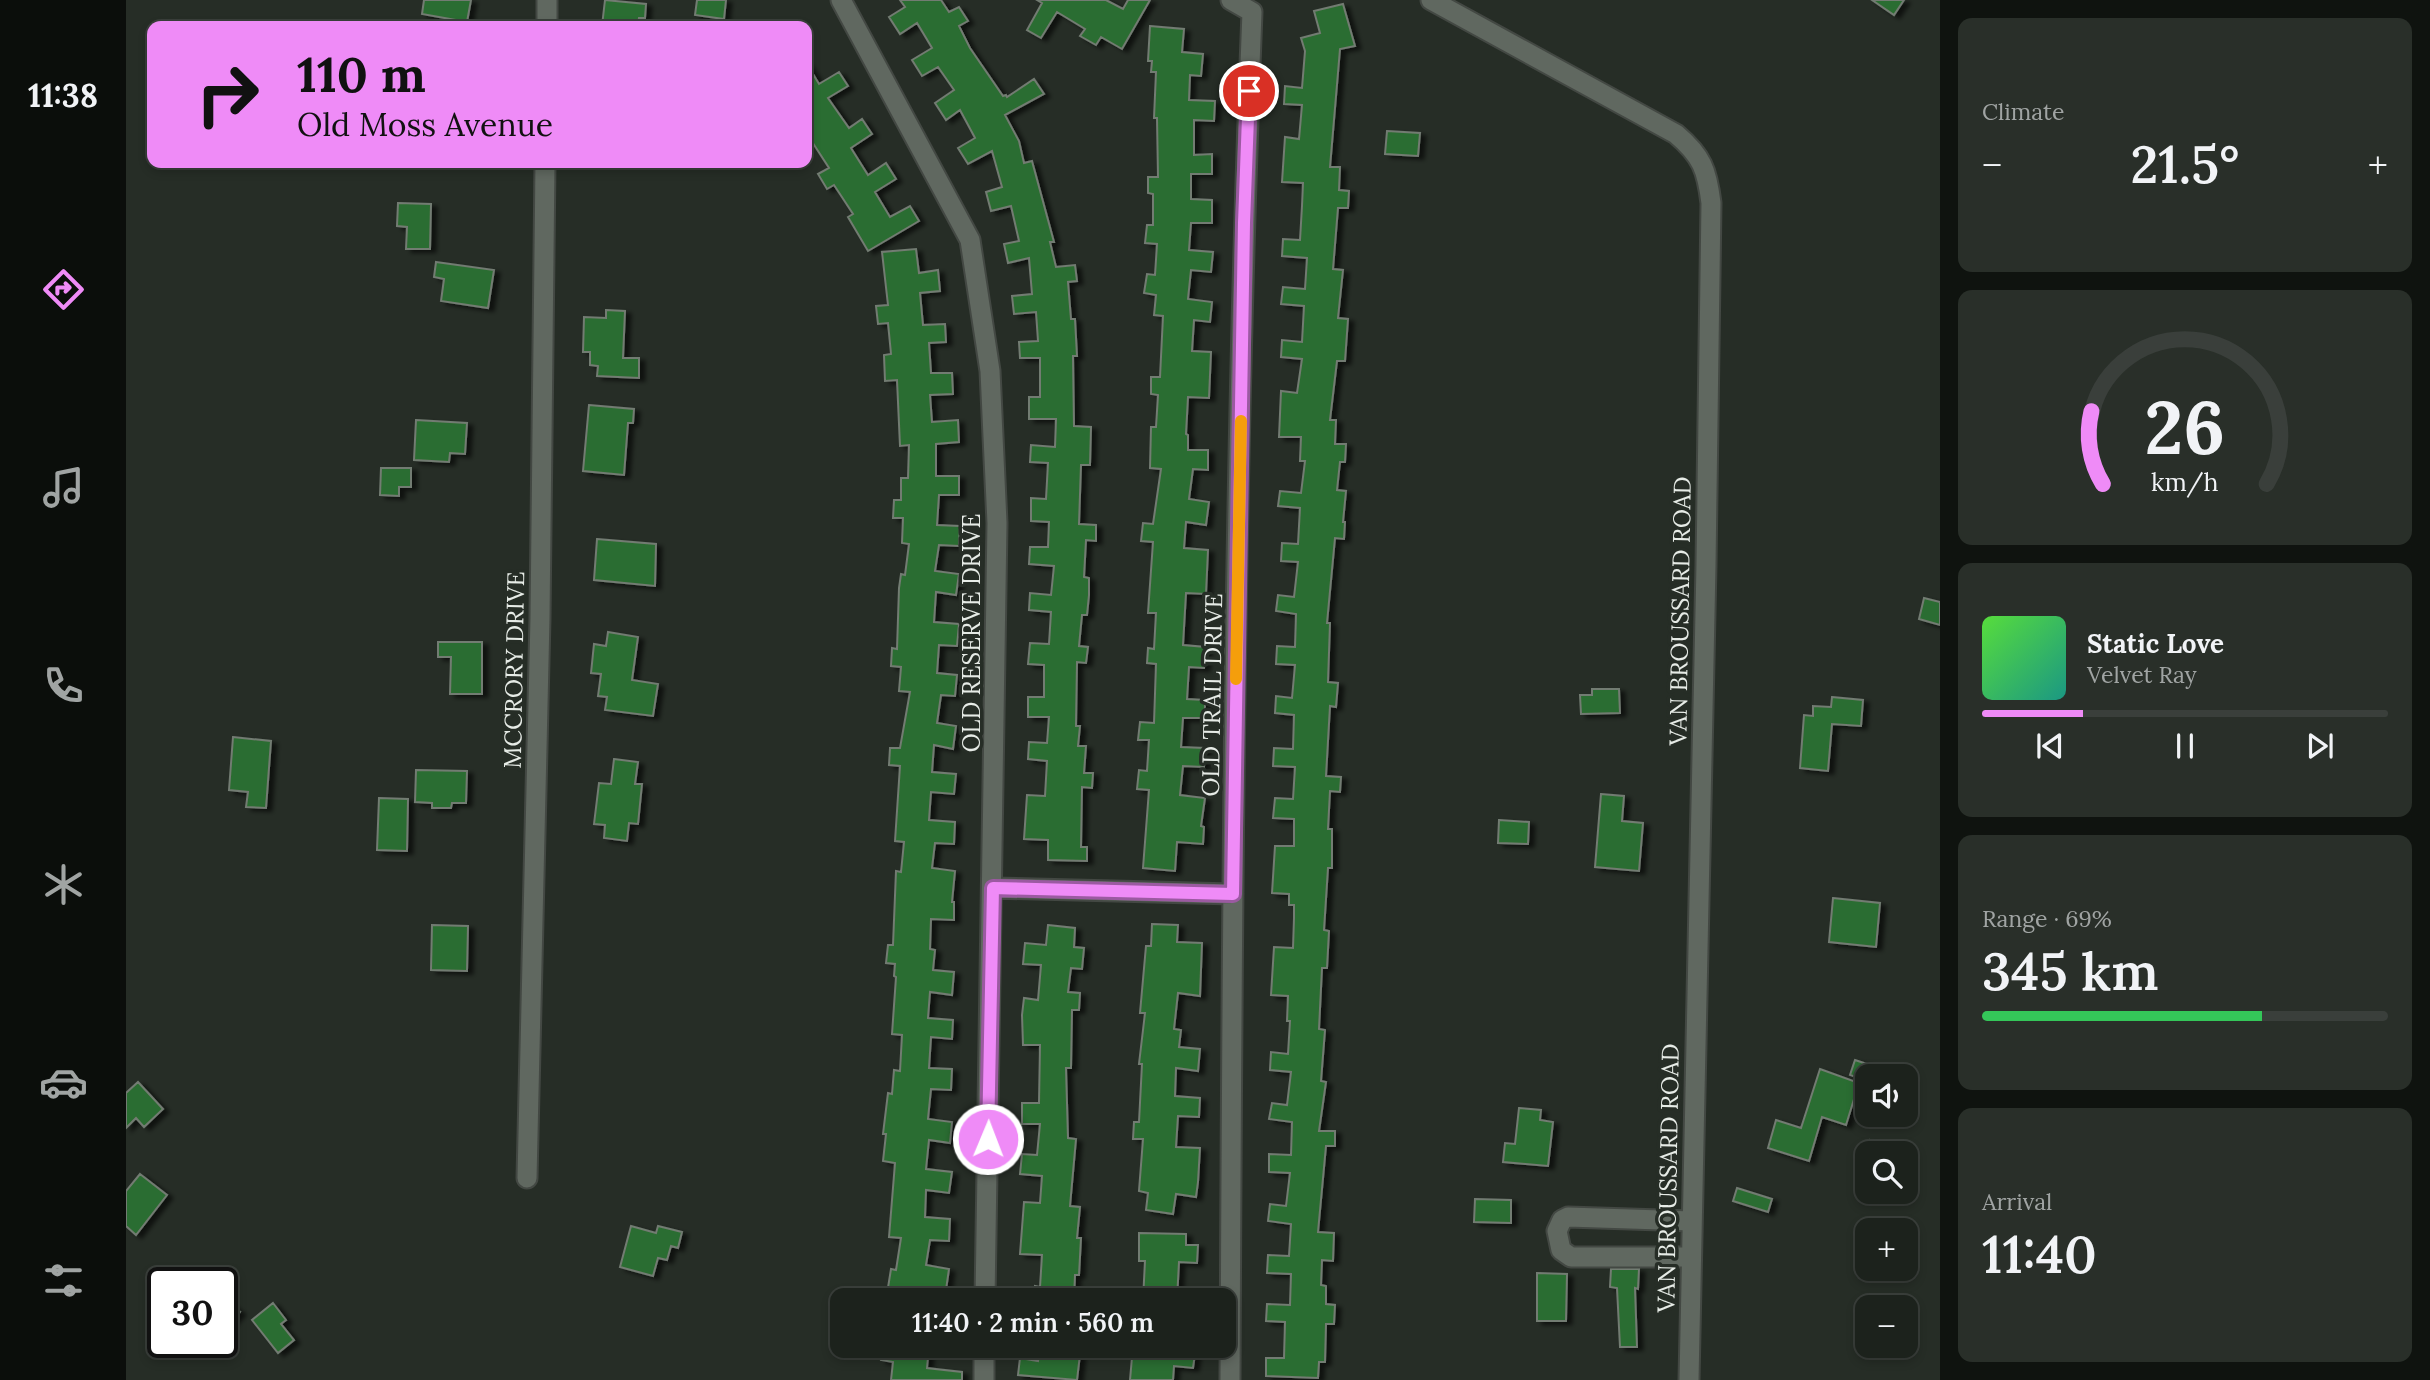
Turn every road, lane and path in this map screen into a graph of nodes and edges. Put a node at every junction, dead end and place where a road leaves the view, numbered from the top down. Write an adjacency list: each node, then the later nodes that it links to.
1 (547, 0): 5 (street)
2 (841, 0): 7 (street, OLD RESERVE DRIVE)
3 (1231, 0): 8 (street, OLD TRAIL DRIVE)
4 (1431, 0): 10 (street, VAN BROUSSARD ROAD)
5 (547, 21)
6 (545, 168): 9 (street, MCCRORY DRIVE)
7 (993, 888): 8 (street); 12 (street, OLD RESERVE DRIVE)
8 (1233, 894): 15 (street, OLD TRAIL DRIVE)
9 (527, 1178)
10 (1692, 1221): 11 (street, VAN BROUSSARD ROAD); 11 (street)
11 (1691, 1257): 16 (street, VAN BROUSSARD ROAD)
12 (985, 1288)
13 (984, 1358): 14 (street)
14 (984, 1380)
15 (1230, 1380)
16 (1689, 1380)

